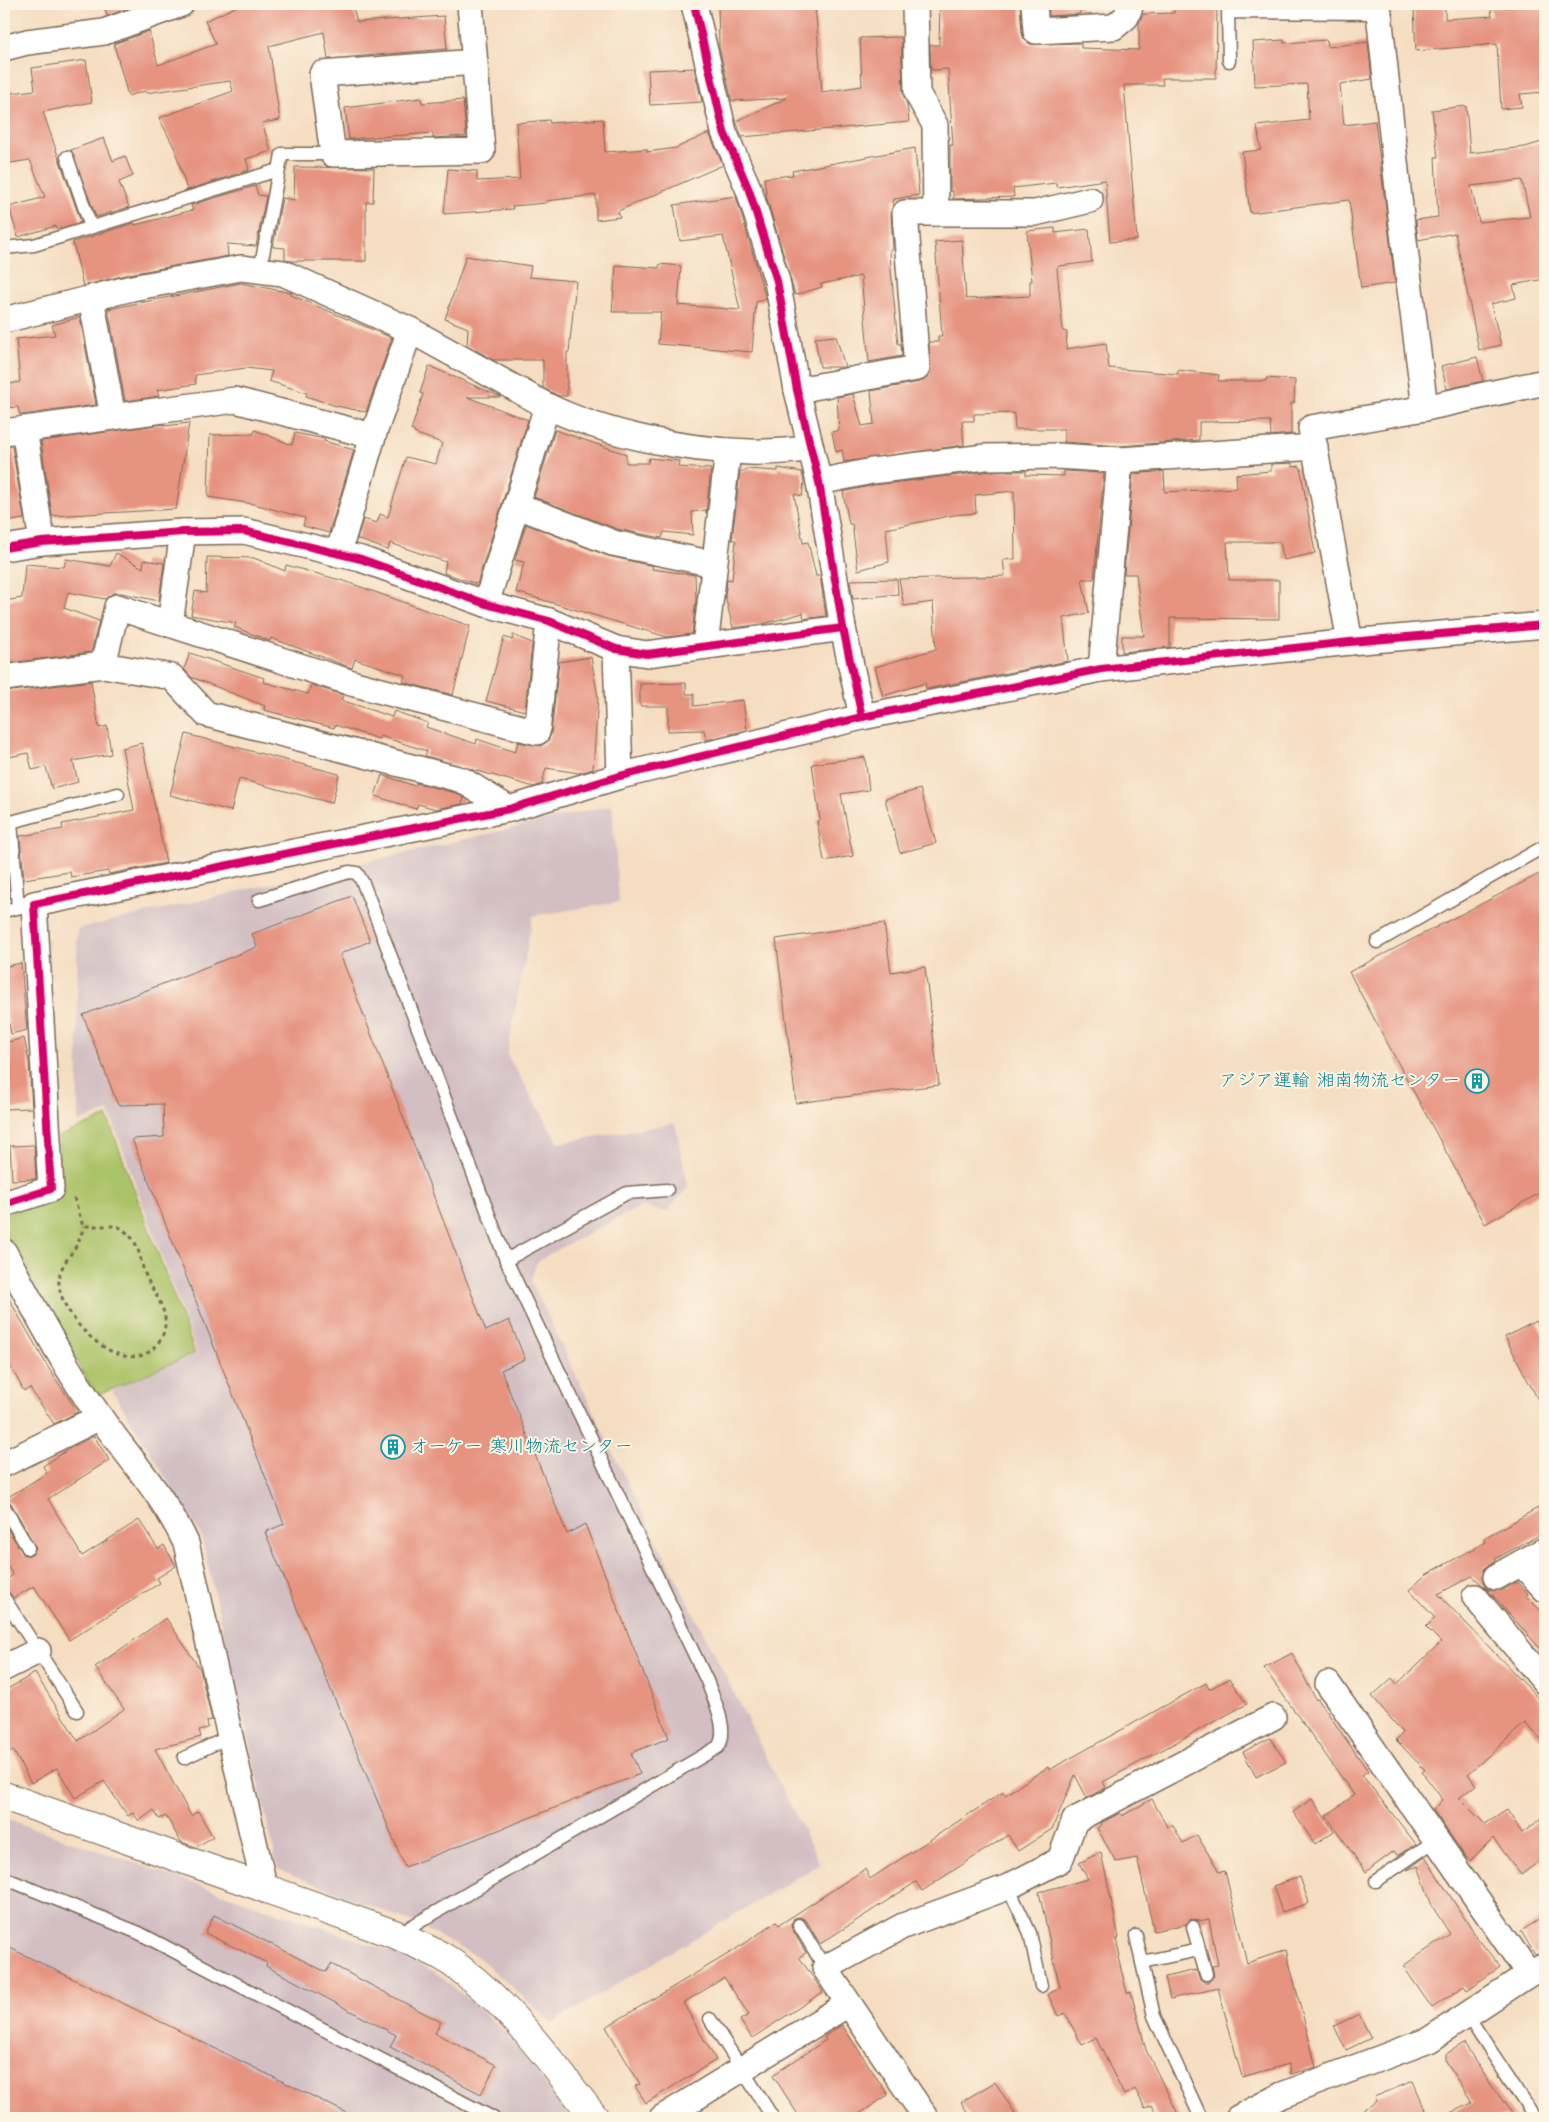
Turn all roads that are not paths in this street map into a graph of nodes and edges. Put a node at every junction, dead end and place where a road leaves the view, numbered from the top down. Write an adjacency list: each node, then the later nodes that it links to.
1 (181, 4): 8 (street)
2 (470, 4): 10 (street)
3 (694, 4): 23 (street)
4 (915, 4): 15 (street)
5 (1034, 4): 6 (street)
6 (1131, 4)
7 (1379, 8): 9 (lane); 25 (street)
8 (4, 48)
9 (1229, 61)
10 (475, 62): 11 (street); 11 (street)
11 (333, 154): 13 (lane)
12 (67, 158): 16 (lane)
13 (278, 170): 16 (lane); 18 (lane)
14 (1090, 200): 15 (street)
15 (936, 213): 23 (street)
16 (91, 227): 17 (lane)
17 (4, 248)
18 (260, 270): 19 (street); 21 (street)
19 (91, 298): 20 (street); 26 (street)
20 (4, 320)
21 (410, 330): 24 (street); 28 (street)
22 (1545, 382): 25 (street)
23 (797, 390): 30 (street)
24 (547, 406): 31 (street); 34 (street)
25 (1425, 408): 29 (street)
26 (113, 417): 27 (street); 28 (street)
27 (14, 430): 36 (street)
28 (373, 436): 38 (street)
29 (1314, 447): 32 (street); 45 (street)
30 (811, 449): 31 (street); 33 (street)
31 (728, 451): 39 (street)
32 (1120, 460): 33 (street); 49 (street)
33 (819, 482): 44 (street)
34 (516, 505): 39 (street); 40 (street)
35 (183, 532): 36 (street); 38 (street); 42 (street)
36 (42, 542): 37 (street)
37 (4, 548)
38 (338, 554): 40 (street)
39 (714, 564): 46 (street)
40 (486, 604): 41 (street)
41 (549, 621): 42 (street); 47 (street)
42 (170, 624): 48 (street)
43 (1545, 625): 45 (street)
44 (843, 628): 46 (street); 51 (street)
45 (1350, 642): 49 (street)
46 (705, 646): 47 (street)
47 (616, 649): 52 (street)
48 (103, 665): 50 (street); 54 (street)
49 (1102, 669): 51 (street)
50 (4, 678)
51 (862, 717): 52 (street)
52 (620, 776): 54 (street)
53 (118, 794): 57 (lane)
54 (509, 808): 57 (street)
55 (1545, 846): 59 (lane)
56 (258, 900): 63 (lane)
57 (26, 906): 58 (lane); 61 (street)
58 (4, 910)
59 (1377, 942)
60 (668, 1190): 63 (lane)
61 (4, 1204)
62 (4, 1252): 64 (street)
63 (506, 1260): 90 (lane)
64 (100, 1417): 65 (street); 80 (street)
65 (4, 1464)
66 (4, 1507): 67 (lane)
67 (28, 1548)
68 (1543, 1551): 69 (street)
69 (1521, 1563): 70 (street); 71 (street)
70 (1496, 1577)
71 (1545, 1589)
72 (1475, 1597): 76 (street)
73 (4, 1598): 74 (lane)
74 (38, 1650): 75 (street); 78 (lane)
75 (4, 1668)
76 (1545, 1682)
77 (1328, 1684): 83 (street)
78 (77, 1711)
79 (1274, 1717): 86 (street)
80 (231, 1736): 81 (lane); 87 (street)
81 (184, 1758)
82 (4, 1796): 87 (street)
83 (1436, 1840): 85 (lane); 95 (street)
84 (4, 1878): 102 (lane)
85 (1376, 1881)
86 (1008, 1887): 94 (street); 97 (lane)
87 (265, 1890): 90 (street)
88 (799, 1925): 94 (lane)
89 (1192, 1927): 92 (lane)
90 (397, 1935): 103 (street)
91 (1136, 1936): 93 (lane)
92 (1199, 1950): 93 (lane); 96 (lane)
93 (1142, 1962): 107 (lane)
94 (825, 1968): 98 (street)
95 (1537, 1970): 99 (street)
96 (1206, 1974)
97 (1041, 1986)
98 (848, 2004): 101 (street); 106 (street)
99 (1466, 2015): 108 (street); 109 (lane)
100 (710, 2019): 101 (lane)
101 (742, 2069): 104 (street); 105 (lane)
102 (493, 2118)
103 (595, 2118)
104 (662, 2118)
105 (774, 2118)
106 (926, 2118)
107 (1201, 2118)
108 (1238, 2118)
109 (1535, 2118)

